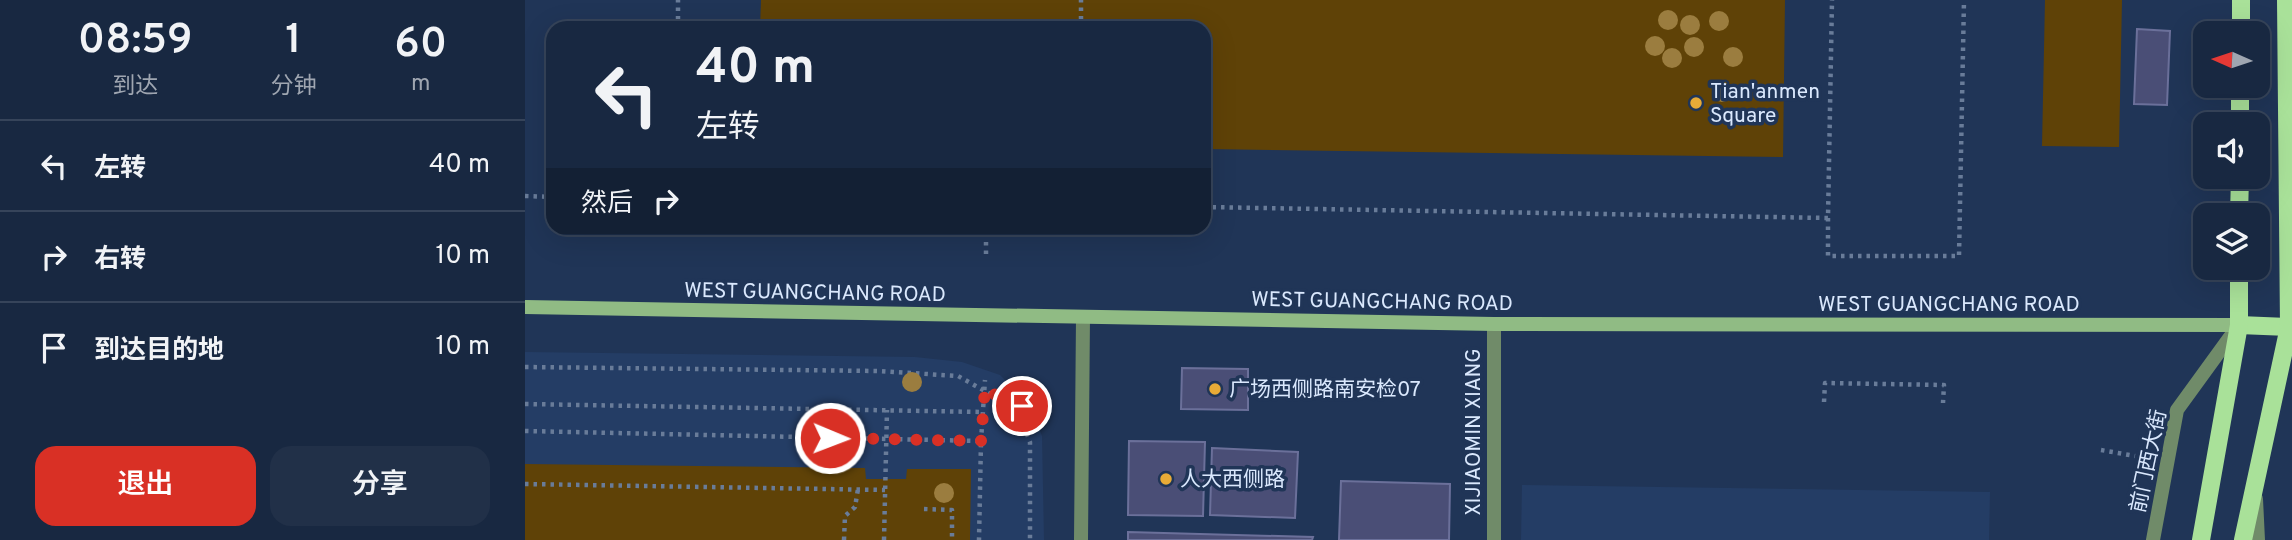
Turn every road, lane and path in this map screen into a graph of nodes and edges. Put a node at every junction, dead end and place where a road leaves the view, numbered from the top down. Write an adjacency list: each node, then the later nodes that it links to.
1 (678, 0): 7 (path)
2 (1081, 0): 8 (path)
3 (1832, 0): 13 (path)
4 (1964, 0): 13 (path)
5 (2241, 0): 9 (main road)
6 (2287, 0): 21 (main road)
7 (678, 21)
8 (1081, 21)
9 (2241, 21)
10 (525, 196): 11 (path)
11 (546, 197)
12 (1211, 207): 13 (path)
13 (1828, 218)
14 (986, 235): 15 (path)
15 (986, 254)
16 (2239, 280): 20 (main road)
17 (525, 307): 18 (main road, WEST GUANGCHANG ROAD)
18 (1083, 317): 19 (main road, WEST GUANGCHANG ROAD); 47 (street)
19 (1494, 324): 20 (main road, WEST GUANGCHANG ROAD); 48 (street, XIJIAOMIN XIANG)
20 (2238, 325): 21 (main road); 49 (street, 前门西大街); 50 (main road)
21 (2290, 327): 37 (main road)
22 (525, 367): 24 (path)
23 (985, 380): 24 (path)
24 (985, 388): 29 (path); 31 (path)
25 (1033, 398): 29 (path)
26 (1824, 402): 27 (path)
27 (1944, 403)
28 (525, 404): 30 (path)
29 (1017, 409): 46 (path)
30 (887, 410): 31 (path); 33 (path)
31 (983, 412): 34 (path)
32 (525, 431): 33 (path)
33 (885, 439): 34 (path); 40 (path)
34 (981, 441): 45 (path)
35 (2101, 450): 36 (path)
36 (2135, 456)
37 (2256, 476): 51 (main road); 52 (street)
38 (525, 484): 39 (path)
39 (858, 489): 40 (path); 42 (path)
40 (885, 490): 43 (path)
41 (924, 509): 44 (path)
42 (844, 540)
43 (884, 540)
44 (952, 540)
45 (979, 540)
46 (1030, 540)
47 (1081, 540)
48 (1495, 540)
49 (2153, 540)
50 (2201, 540)
51 (2243, 540)
52 (2257, 540)

